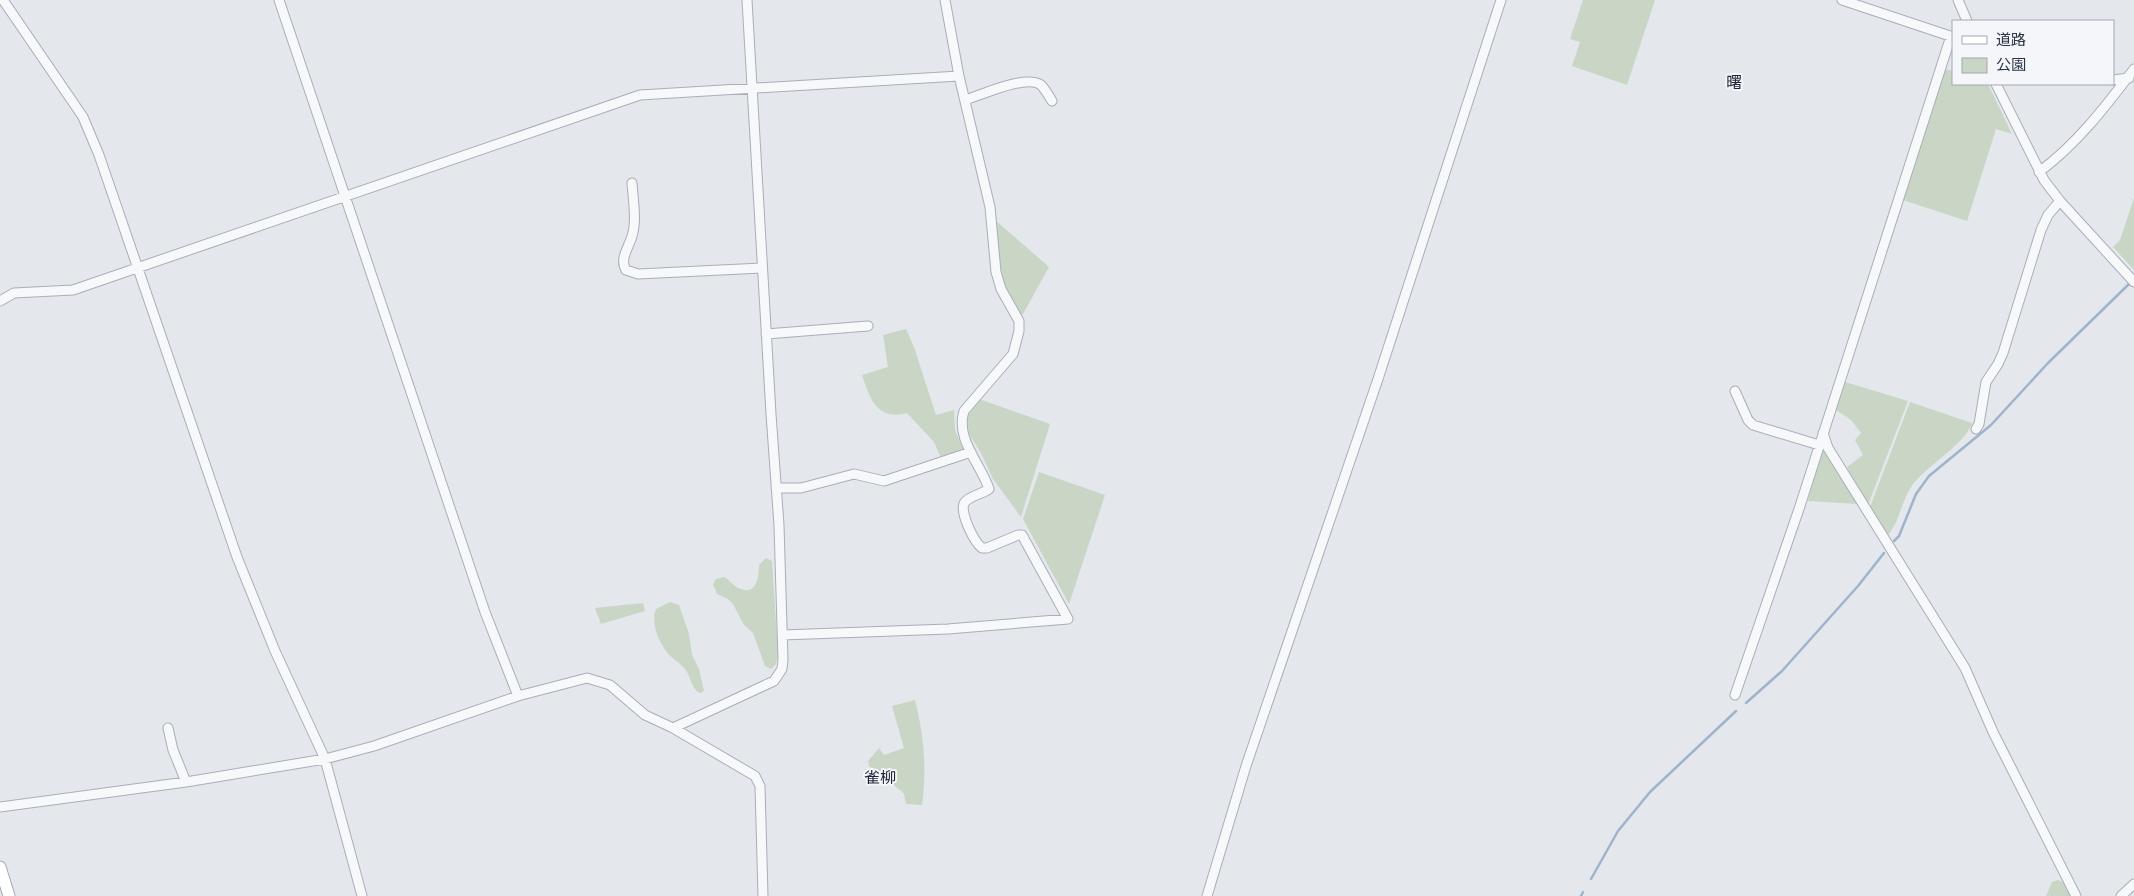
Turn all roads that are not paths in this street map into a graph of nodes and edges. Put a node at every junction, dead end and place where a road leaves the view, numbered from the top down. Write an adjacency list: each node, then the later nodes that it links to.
1 (3, 0): 23 (street)
2 (279, 0): 20 (street)
3 (747, 0): 15 (street)
4 (945, 0): 11 (street)
5 (1501, 0): 47 (street)
6 (1842, 0): 9 (street)
7 (1958, 0): 8 (street)
8 (1967, 20)
9 (1952, 37): 30 (street)
10 (2134, 69): 12 (street)
11 (959, 76): 15 (street); 16 (street)
12 (2131, 78): 13 (street); 18 (street)
13 (2114, 80)
14 (1996, 85): 18 (street)
15 (752, 89): 20 (street); 22 (street)
16 (965, 100): 17 (street); 32 (street)
17 (1052, 101)
18 (2039, 172): 21 (street)
19 (632, 183): 22 (street)
20 (346, 197): 23 (street); 36 (street)
21 (2060, 201): 24 (street); 29 (street)
22 (762, 268): 27 (street)
23 (138, 269): 25 (street); 39 (street)
24 (2134, 282)
25 (0, 301)
26 (868, 326): 27 (street)
27 (766, 334): 33 (street)
28 (1735, 391): 31 (street)
29 (1976, 429)
30 (1823, 432): 31 (street); 48 (street)
31 (1819, 445): 35 (street)
32 (971, 452): 33 (street); 34 (street)
33 (776, 488): 34 (street)
34 (782, 635): 38 (street)
35 (1735, 695)
36 (518, 696): 38 (street); 39 (street)
37 (168, 728): 40 (street)
38 (673, 728): 46 (street)
39 (325, 759): 40 (street); 45 (street)
40 (186, 782): 41 (street)
41 (0, 807)
42 (0, 868): 44 (main road)
43 (2134, 884): 49 (street)
44 (9, 896)
45 (362, 896)
46 (763, 896)
47 (1207, 896)
48 (2076, 896)
49 (2121, 896)

